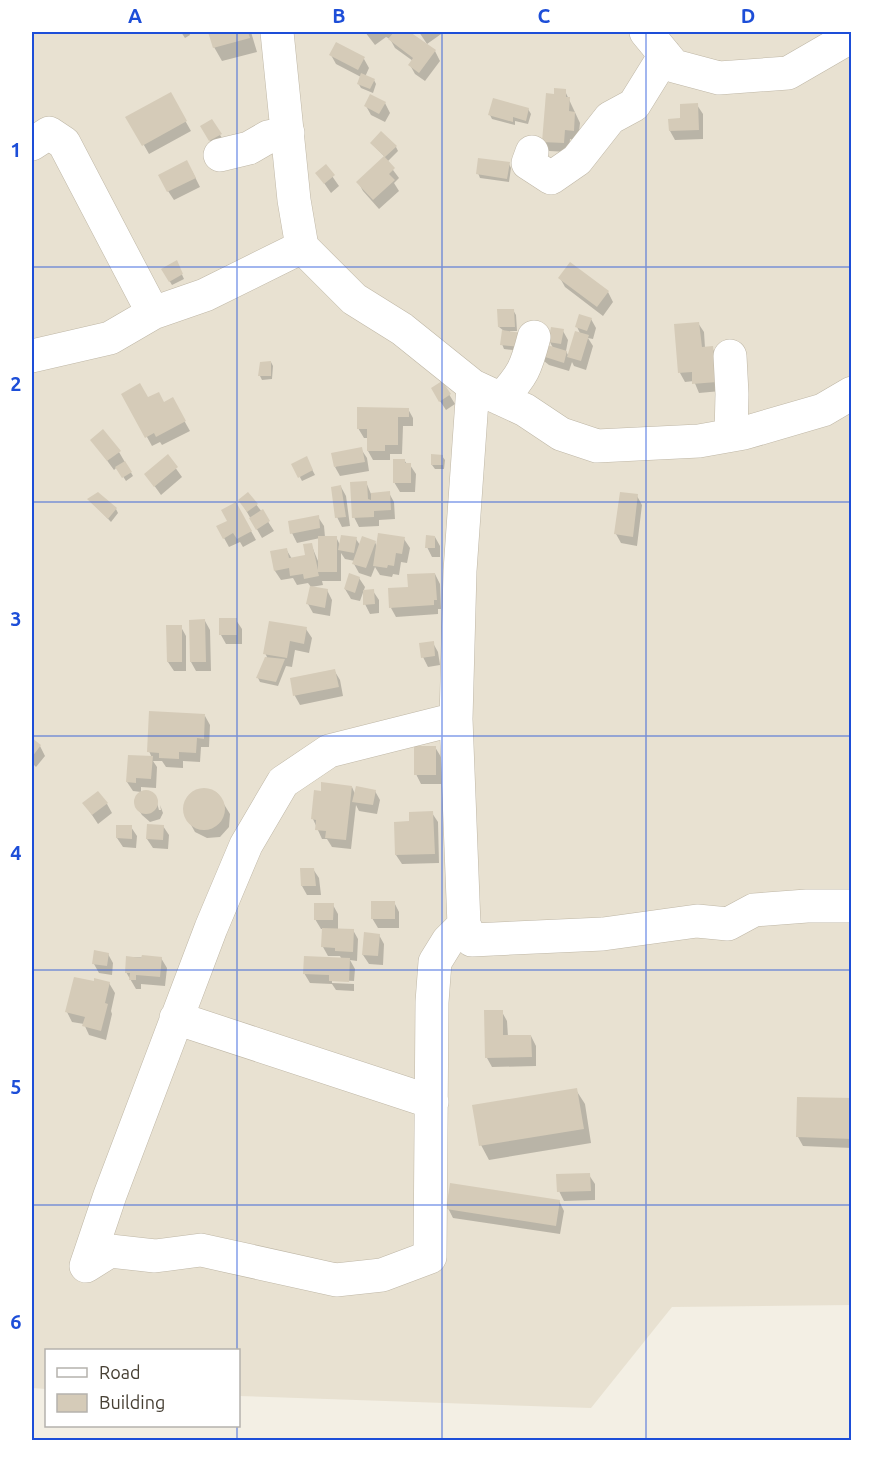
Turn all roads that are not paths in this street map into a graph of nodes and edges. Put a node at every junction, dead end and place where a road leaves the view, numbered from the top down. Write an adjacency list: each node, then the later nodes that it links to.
1 (277, 32): 4 (street)
2 (852, 36): 3 (street)
3 (655, 43): 6 (street)
4 (288, 133): 7 (street); 8 (street)
5 (32, 144): 9 (street)
6 (532, 152)
7 (220, 155)
8 (302, 247): 9 (street); 13 (street)
9 (153, 313): 11 (street)
10 (534, 337): 13 (street)
11 (32, 356)
12 (730, 356): 15 (street)
13 (487, 392): 15 (street); 16 (street)
14 (852, 393): 15 (street)
15 (731, 435)
16 (456, 719): 18 (street); 19 (street)
17 (852, 906): 18 (street)
18 (464, 925): 20 (street)
19 (176, 1018): 20 (street); 20 (street)
20 (432, 1102)

